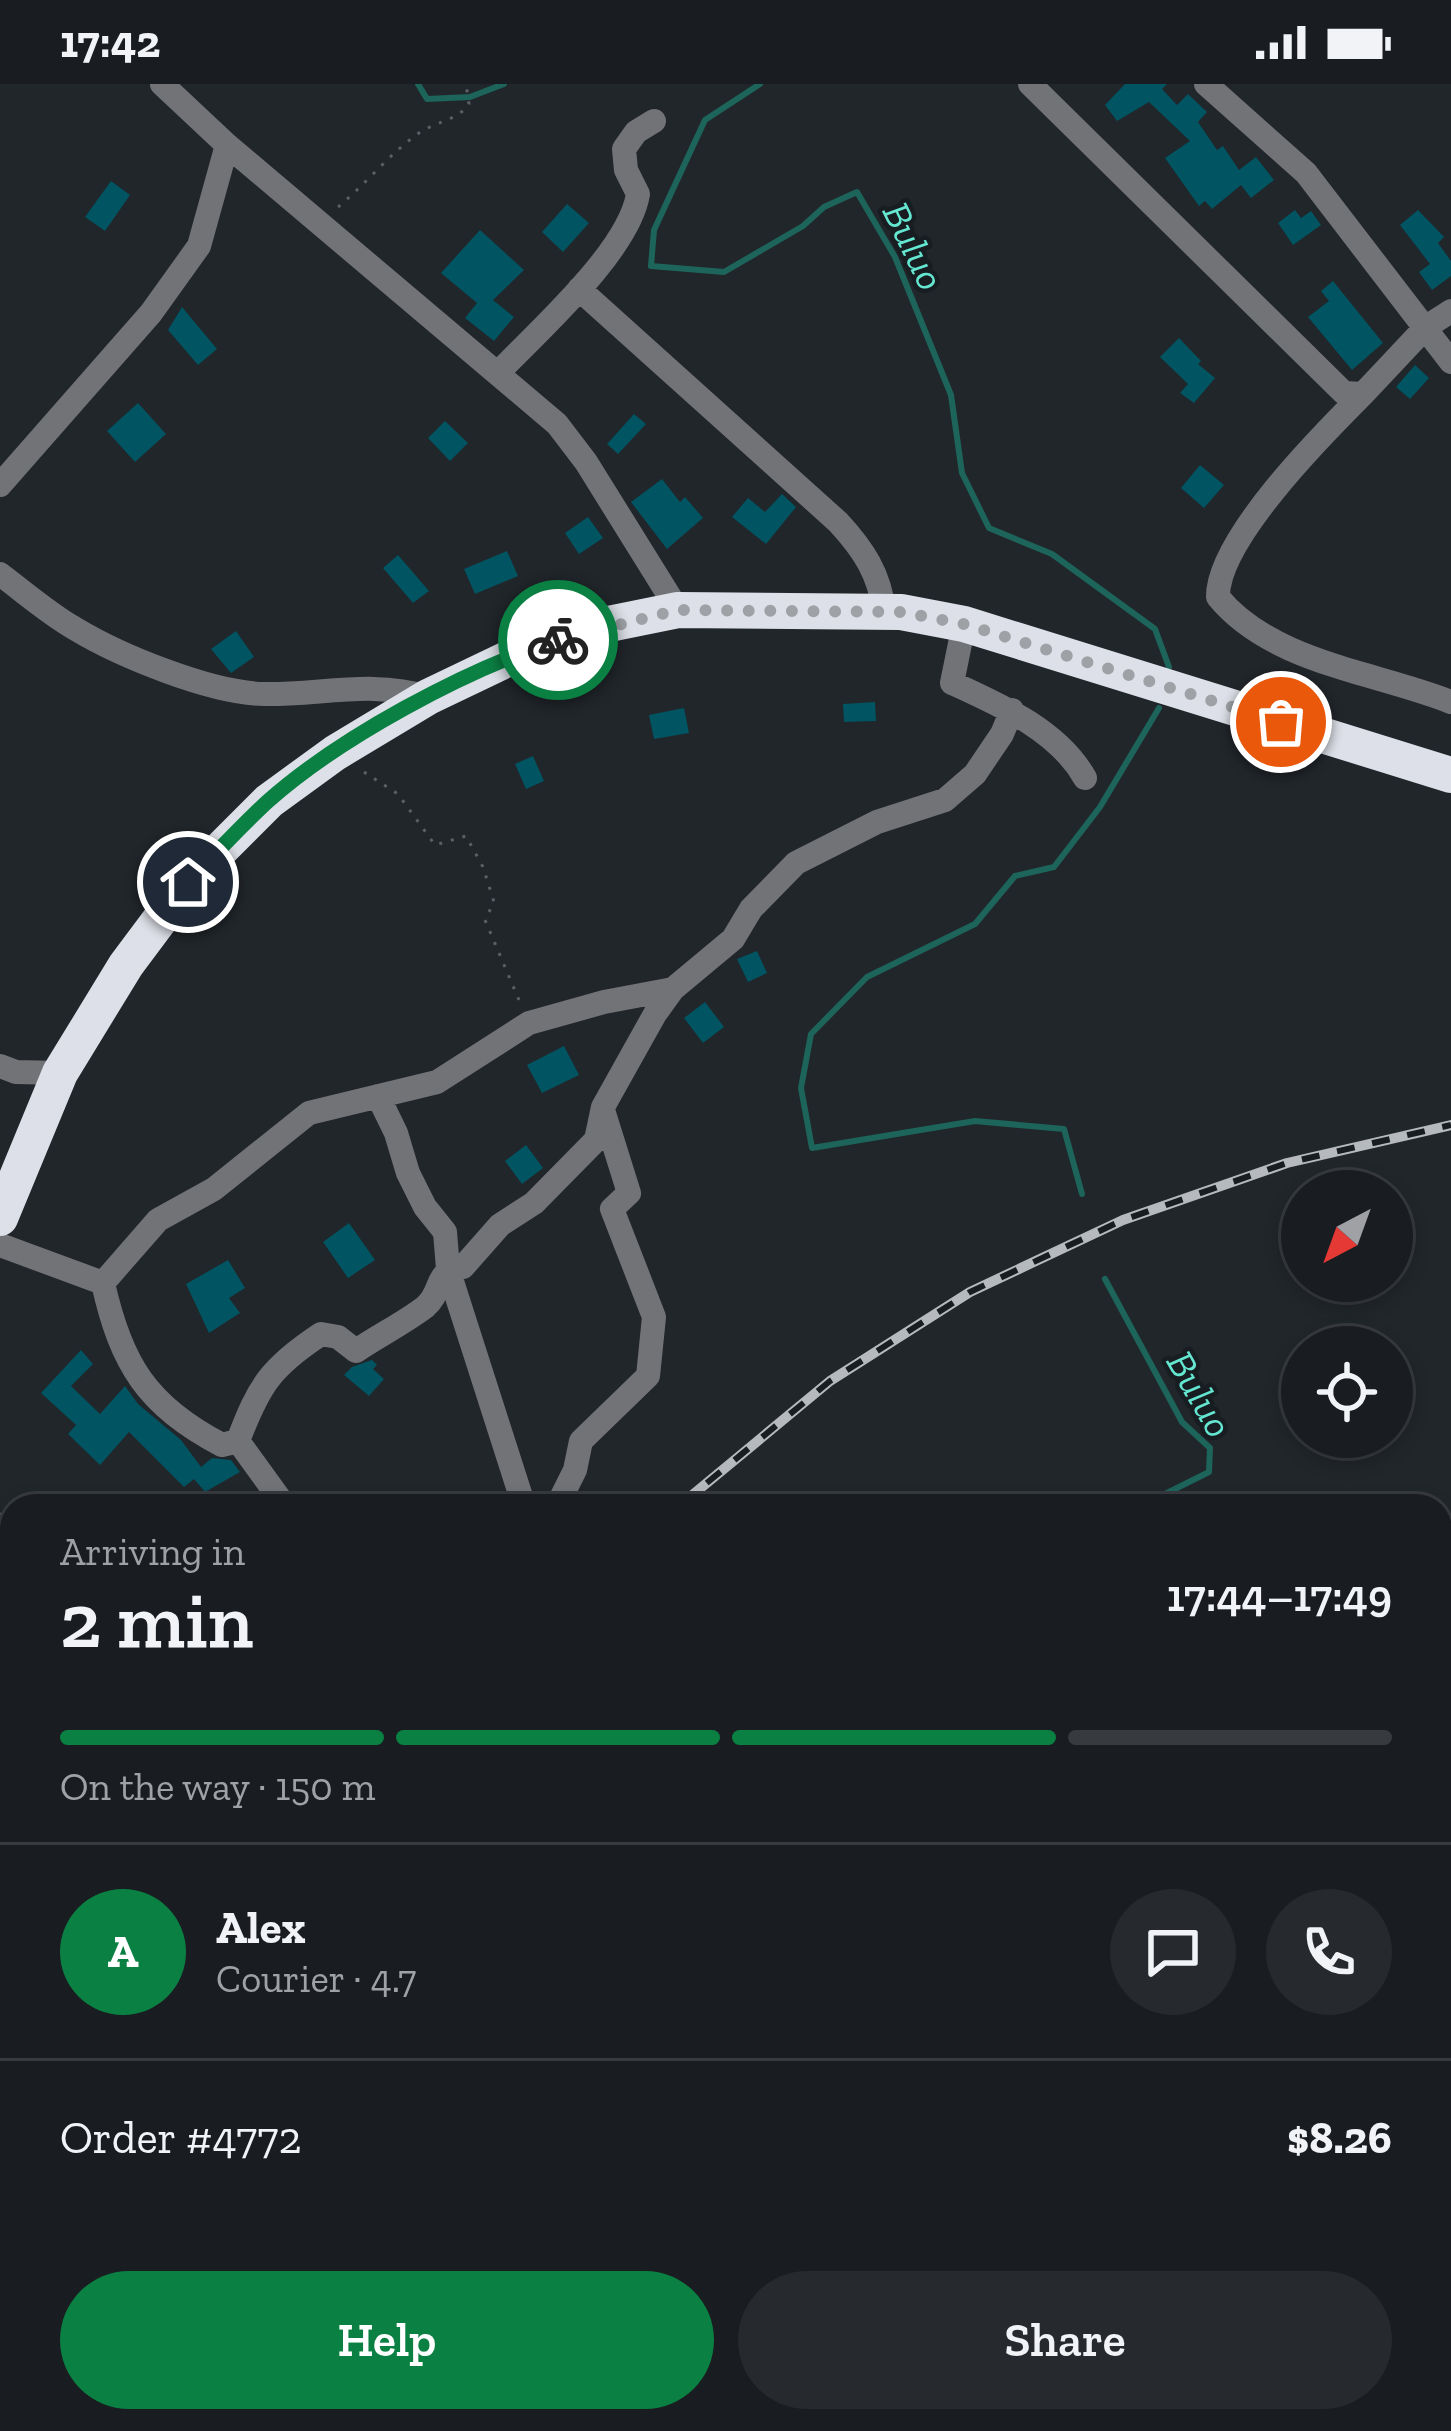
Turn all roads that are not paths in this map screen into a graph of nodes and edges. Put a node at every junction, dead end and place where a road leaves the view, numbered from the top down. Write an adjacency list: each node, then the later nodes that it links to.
1 (161, 84): 5 (street)
2 (1030, 84): 11 (street)
3 (1206, 84): 8 (street)
4 (654, 121): 6 (street)
5 (227, 146): 10 (street); 12 (street)
6 (579, 289): 10 (street); 15 (street)
7 (1451, 311): 8 (street)
8 (1426, 327): 9 (street); 11 (street)
9 (1451, 362)
10 (498, 373): 14 (street)
11 (1363, 394): 18 (street)
12 (0, 485)
13 (0, 574): 17 (street)
14 (678, 610): 15 (highway); 17 (highway)
15 (884, 612): 16 (highway)
16 (964, 624): 19 (street); 20 (highway)
17 (428, 697): 24 (highway)
18 (1451, 702)
19 (1012, 710): 21 (street); 22 (street)
20 (1451, 775)
21 (1085, 778)
22 (673, 989): 25 (street); 26 (street)
23 (0, 1066): 24 (street)
24 (60, 1073): 27 (highway)
25 (378, 1096): 29 (street); 30 (street)
26 (603, 1107): 29 (street); 34 (street)
27 (0, 1219)
28 (0, 1245): 30 (street)
29 (448, 1269): 31 (street); 33 (street)
30 (103, 1283): 31 (street)
31 (238, 1441): 32 (street)
32 (276, 1494)
33 (520, 1494)
34 (563, 1494)

